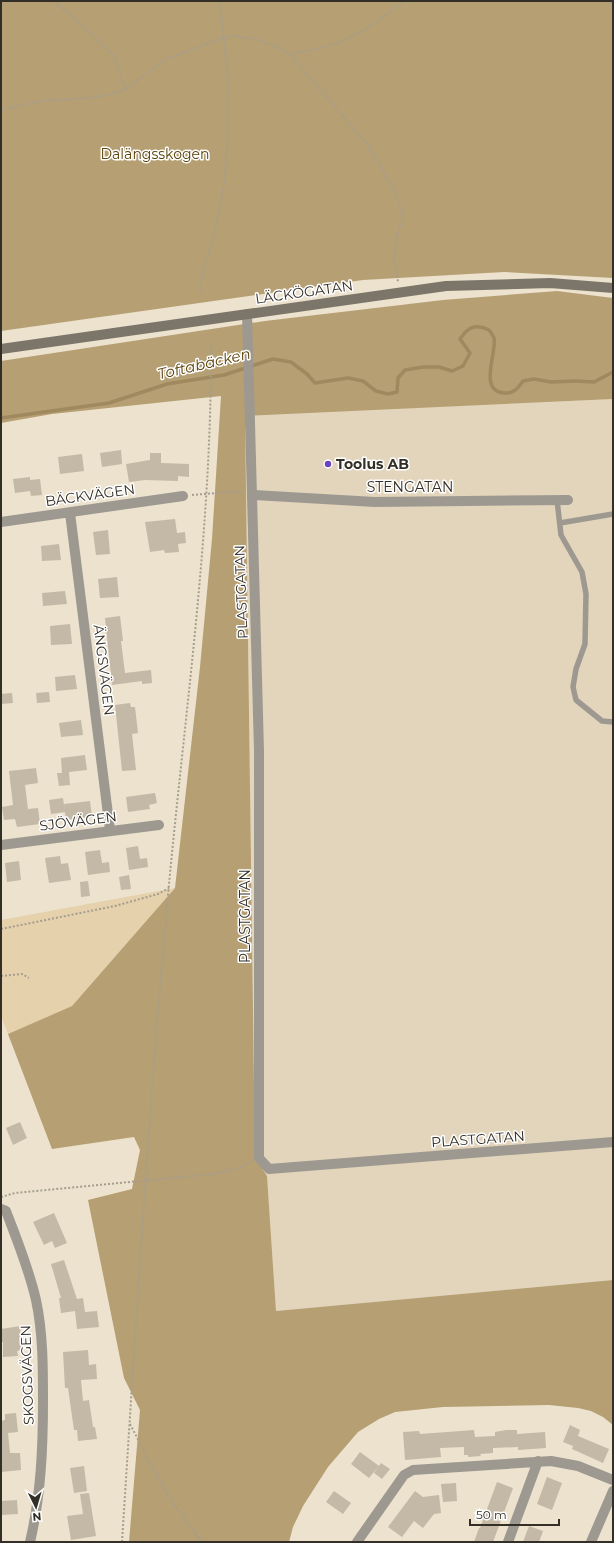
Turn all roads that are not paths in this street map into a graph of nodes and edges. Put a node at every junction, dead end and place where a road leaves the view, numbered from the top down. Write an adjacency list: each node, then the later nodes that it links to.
1 (613, 288): 2 (main road, LÄCKÖGATAN)
2 (247, 314): 3 (main road, LÄCKÖGATAN); 4 (street, PLASTGATAN)
3 (1, 350)
4 (253, 495): 6 (street, STENGATAN); 16 (street, PLASTGATAN)
5 (183, 496): 8 (street, BÄCKVÄGEN)
6 (557, 500): 7 (street, STENGATAN); 11 (lane)
7 (568, 500)
8 (70, 513): 10 (street, BÄCKVÄGEN); 14 (street, ÄNGSVÄGEN)
9 (613, 514): 11 (lane)
10 (1, 522)
11 (560, 523): 12 (lane)
12 (613, 722)
13 (159, 825): 14 (street, SJÖVÄGEN)
14 (110, 830): 15 (street, SJÖVÄGEN)
15 (1, 845)
16 (613, 1142)
17 (3, 1210): 21 (street, SKOGSVÄGEN)
18 (538, 1461): 19 (street); 22 (street); 23 (street)
19 (613, 1480)
20 (613, 1491): 24 (street)
21 (30, 1542)
22 (357, 1542)
23 (508, 1542)
24 (591, 1542)

